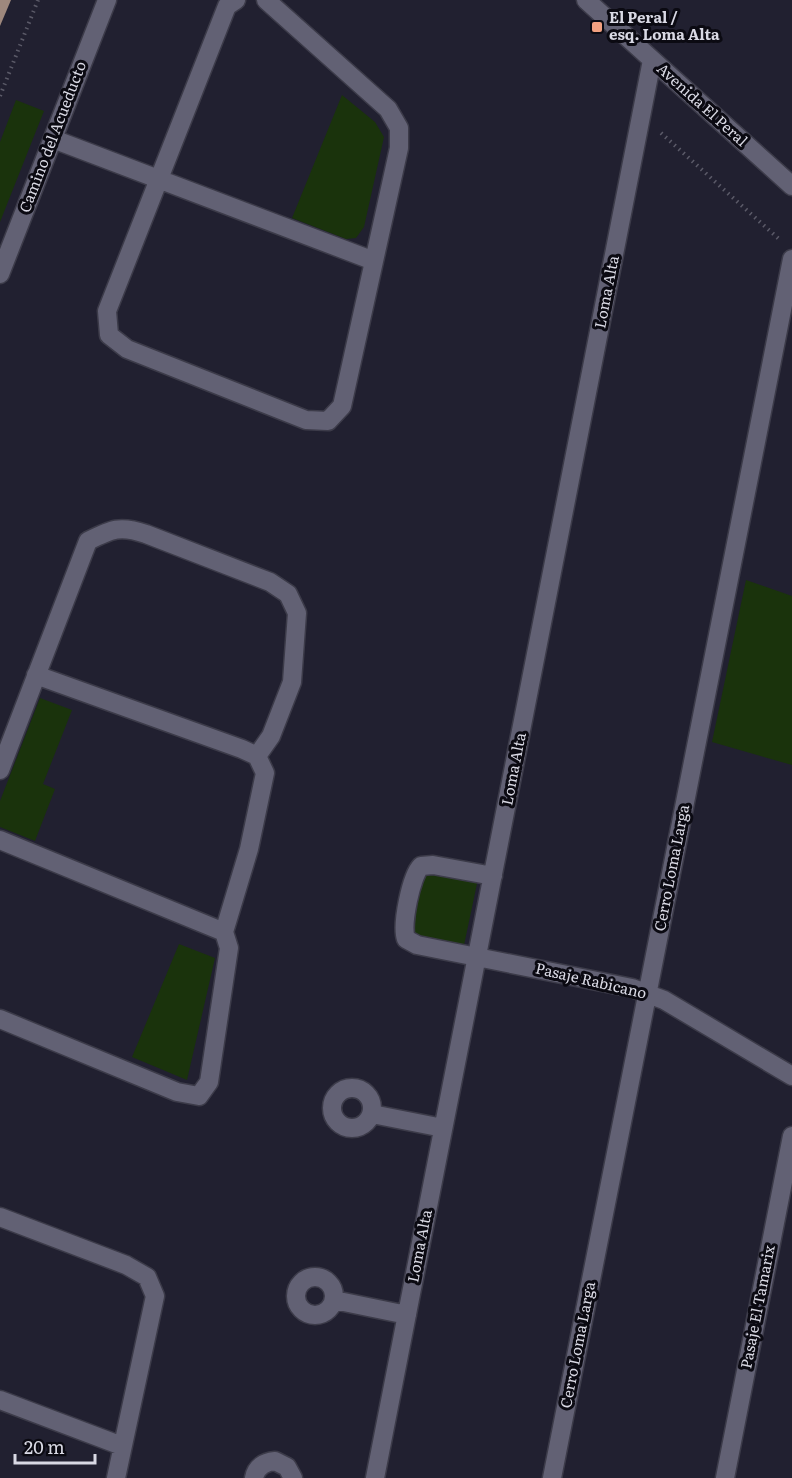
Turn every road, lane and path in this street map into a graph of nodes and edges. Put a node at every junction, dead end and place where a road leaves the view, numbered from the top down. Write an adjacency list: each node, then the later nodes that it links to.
1 (38, 0): 7 (path)
2 (107, 0): 9 (street, Camino del Acueducto)
3 (236, 0): 10 (street)
4 (266, 0): 13 (street)
5 (586, 0): 6 (street, Avenida El Peral)
6 (652, 60): 8 (street, Loma Alta); 11 (street, Avenida El Peral)
7 (0, 96)
8 (642, 115): 12 (path); 19 (street, Loma Alta)
9 (53, 139): 10 (street); 14 (street, Camino del Acueducto)
10 (160, 180): 13 (street); 13 (street)
11 (792, 186)
12 (788, 251): 22 (street, Cerro Loma Larga)
13 (374, 261)
14 (0, 274)
15 (36, 675): 16 (street); 16 (street); 17 (street)
16 (257, 756): 20 (street)
17 (0, 770)
18 (0, 840): 20 (street)
19 (493, 876): 21 (street, Loma Alta); 21 (street, Pasaje Rabicano)
20 (225, 932): 23 (street)
21 (477, 956): 22 (street, Pasaje Rabicano); 26 (street, Loma Alta)
22 (647, 994): 24 (street, Pasaje Rabicano); 37 (street, Cerro Loma Larga)
23 (0, 1018)
24 (792, 1076)
25 (372, 1114): 26 (street)
26 (443, 1128): 30 (street, Loma Alta)
27 (792, 1136): 38 (street, Pasaje El Tamarix)
28 (0, 1217): 32 (street)
29 (334, 1300): 29 (street); 30 (street)
30 (407, 1315): 36 (street, Loma Alta)
31 (0, 1400): 32 (street)
32 (122, 1446): 33 (street)
33 (116, 1478)
34 (254, 1478): 35 (street)
35 (293, 1478)
36 (375, 1478)
37 (552, 1478)
38 (725, 1478)

